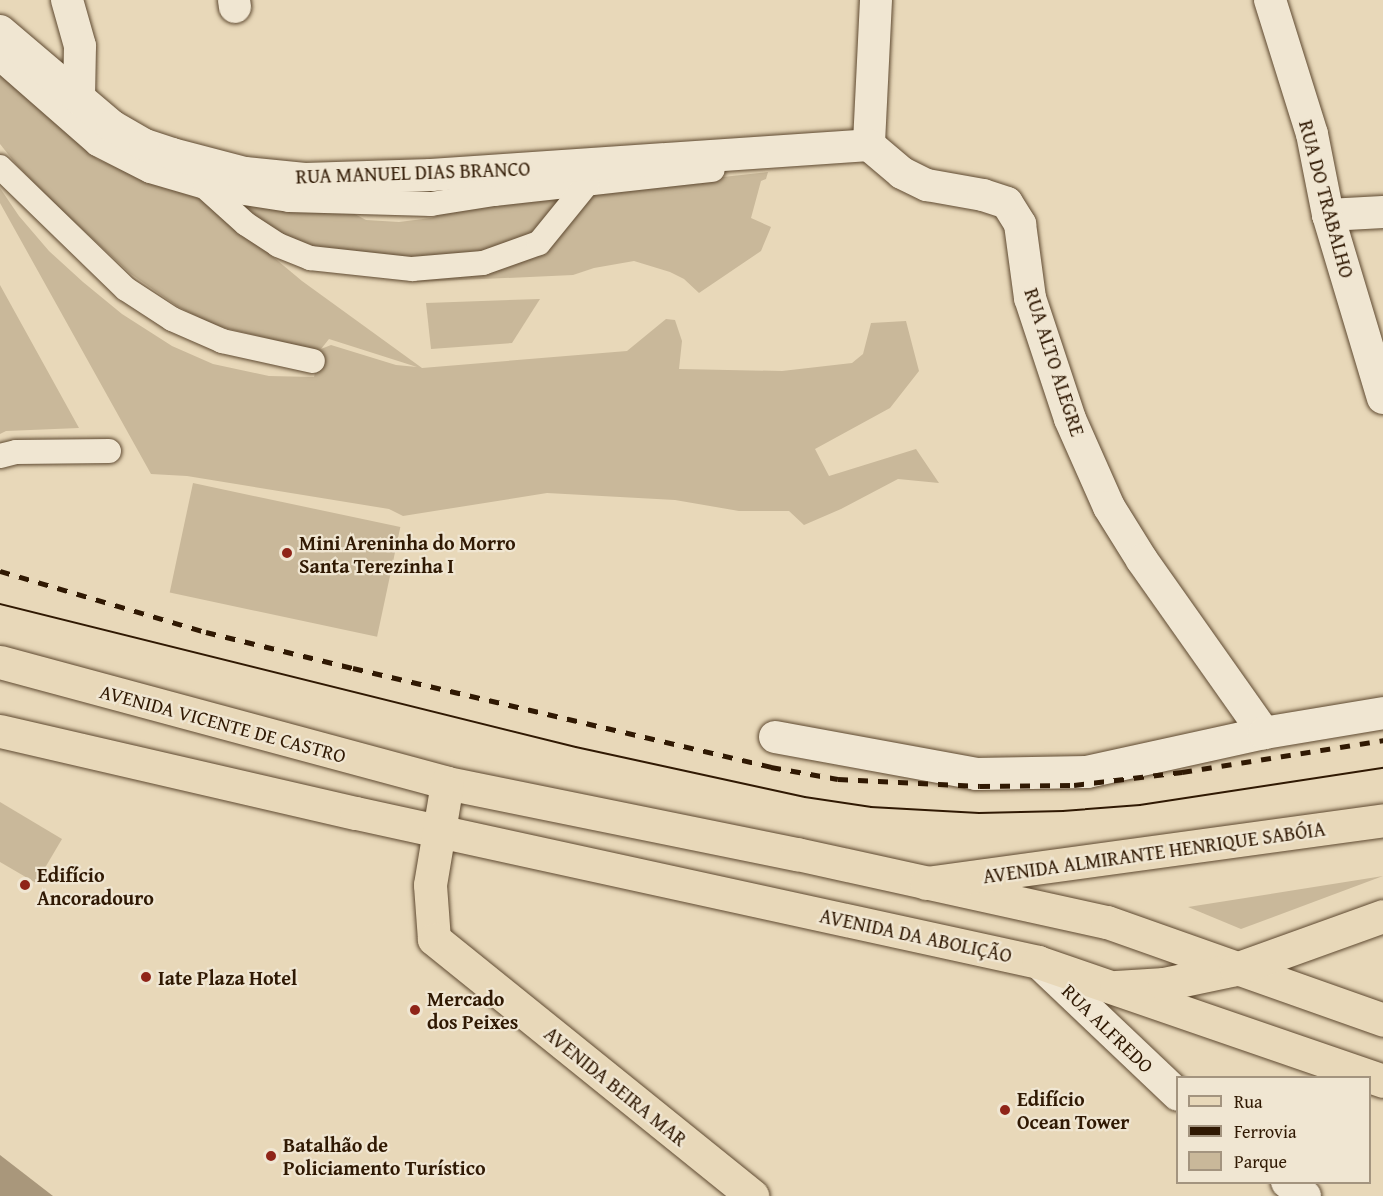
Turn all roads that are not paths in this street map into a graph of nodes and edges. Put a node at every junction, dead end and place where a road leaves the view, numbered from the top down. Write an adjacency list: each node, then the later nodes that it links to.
1 (67, 0): 6 (street)
2 (876, 0): 7 (street)
3 (1270, 0): 13 (street, RUA DO TRABALHO)
4 (0, 31): 6 (street, RUA MANUEL DIAS BRANCO)
5 (0, 59): 11 (street)
6 (79, 99): 7 (street, RUA MANUEL DIAS BRANCO)
7 (869, 145): 21 (street, RUA ALTO ALEGRE)
8 (764, 165): 10 (street)
9 (0, 167): 14 (street)
10 (587, 184): 11 (street); 11 (street)
11 (205, 188)
12 (1383, 212): 13 (street)
13 (1328, 215): 15 (street, RUA DO TRABALHO)
14 (313, 362)
15 (1383, 398)
16 (109, 451): 17 (street)
17 (0, 456)
18 (2, 672): 23 (main road, AVENIDA VICENTE DE CASTRO)
19 (1383, 712): 21 (street)
20 (0, 731): 25 (main road)
21 (1264, 733): 22 (street)
22 (775, 737)
23 (447, 783): 25 (main road, AVENIDA BEIRA MAR); 26 (main road)
24 (1383, 820): 26 (main road, AVENIDA ALMIRANTE HENRIQUE SABÓIA)
25 (438, 830): 28 (main road, AVENIDA DA ABOLIÇÃO); 35 (main road, AVENIDA BEIRA MAR)
26 (926, 883): 29 (main road)
27 (1383, 916): 29 (main road)
28 (1038, 962): 30 (main road, AVENIDA DA ABOLIÇÃO); 33 (street, RUA ALFREDO)
29 (1236, 969): 30 (main road); 31 (main road)
30 (1116, 987): 32 (main road, AVENIDA DA ABOLIÇÃO)
31 (1383, 1020)
32 (1368, 1076)
33 (1176, 1093)
34 (1290, 1184): 36 (street)
35 (752, 1196)
36 (1305, 1196)

